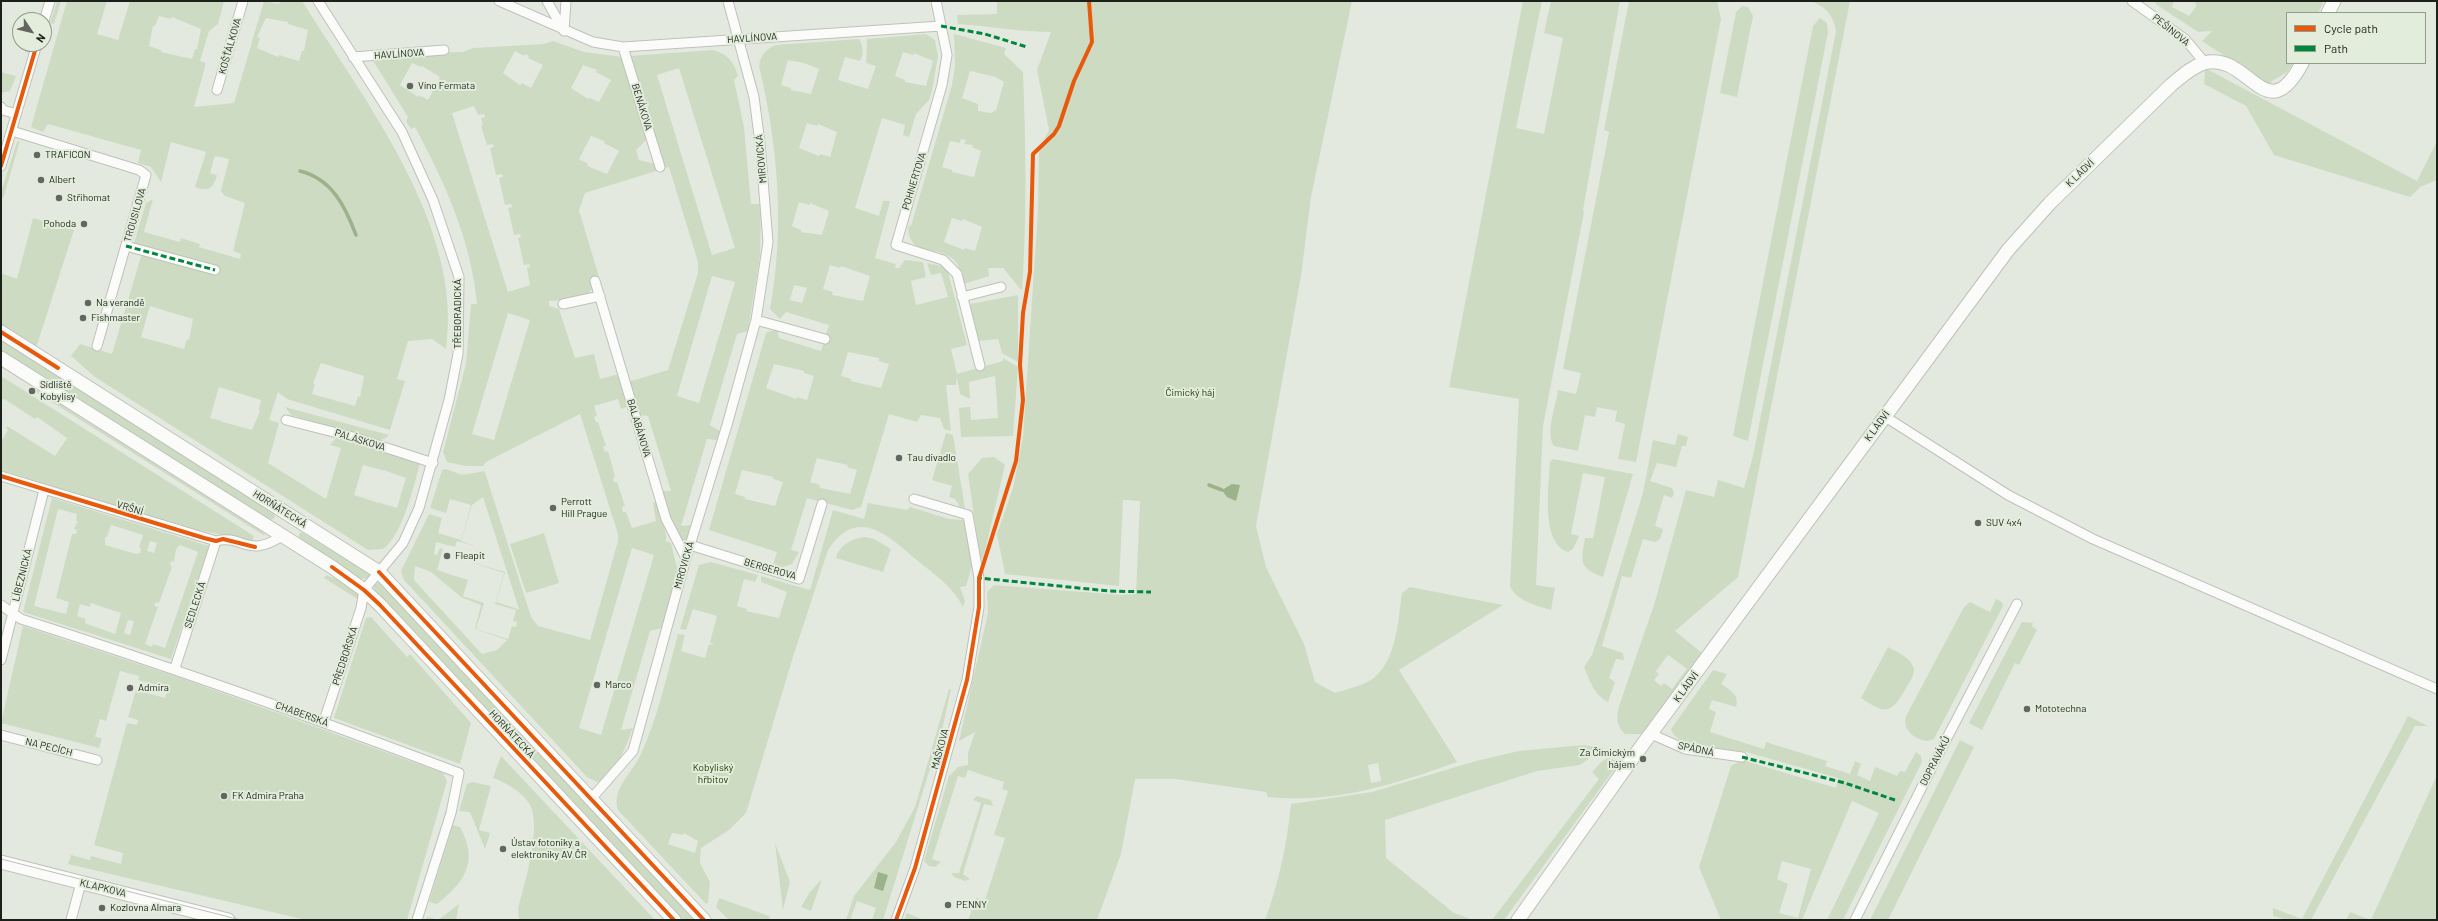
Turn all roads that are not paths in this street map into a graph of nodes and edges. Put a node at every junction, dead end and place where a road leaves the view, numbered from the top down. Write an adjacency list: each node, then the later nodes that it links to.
1 (50, 1): 11 (street)
2 (243, 1): 22 (street, KOŠŤÁLKOVA)
3 (318, 1): 19 (street, TŘEBORADICKÁ)
4 (499, 1): 14 (street, HAVLÍNOVA)
5 (547, 1): 14 (street)
6 (566, 1): 14 (street)
7 (728, 1): 15 (street, MIROVICKÁ)
8 (936, 1): 13 (street)
9 (2132, 1): 20 (street, PEŠINOVA)
10 (2334, 1): 12 (main road)
11 (47, 12)
12 (2328, 12)
13 (941, 26): 15 (street, HAVLÍNOVA); 34 (street, POHNERTOVA)
14 (564, 32): 16 (street, HAVLÍNOVA)
15 (739, 39): 16 (street, HAVLÍNOVA); 36 (street, MIROVICKÁ)
16 (623, 47): 28 (street, BENÁKOVA)
17 (444, 50): 19 (street, HAVLÍNOVA)
18 (35, 52): 24 (street)
19 (353, 57): 44 (street, TŘEBORADICKÁ)
20 (2205, 63): 21 (main road); 42 (main road, K LÁDVÍ)
21 (2301, 64)
22 (217, 90)
23 (1, 107): 24 (street)
24 (16, 114): 25 (street)
25 (12, 130): 26 (street); 29 (street, TROUSILOVA)
26 (3, 150): 27 (street)
27 (1, 166)
28 (660, 167)
29 (126, 246): 30 (street); 39 (street, TROUSILOVA)
30 (215, 270)
31 (595, 281): 33 (street, BALABÁNOVA)
32 (1001, 287): 34 (street)
33 (600, 296): 35 (street); 53 (street, BALABÁNOVA)
34 (962, 297): 41 (street, POHNERTOVA)
35 (563, 304)
36 (756, 320): 38 (street); 52 (street, MIROVICKÁ)
37 (1, 332): 49 (main road, HORŇÁTECKÁ)
38 (825, 339)
39 (97, 346)
40 (1, 358): 50 (main road, HORŇÁTECKÁ)
41 (980, 366)
42 (1884, 416): 61 (street); 63 (main road, K LÁDVÍ)
43 (286, 420): 44 (street, PALÁSKOVA)
44 (433, 463): 54 (street, TŘEBORADICKÁ)
45 (1, 476): 46 (street, VRŠNÍ)
46 (44, 490): 51 (street, VRŠNÍ); 58 (street, LÍBEZNICKÁ)
47 (914, 498): 75 (street, MAŠKOVA)
48 (822, 504): 52 (street, BERGEROVA)
49 (293, 517): 50 (main road); 54 (main road, HORŇÁTECKÁ)
50 (282, 536): 51 (street, VRŠNÍ); 55 (main road, HORŇÁTECKÁ)
51 (216, 541): 60 (street, SEDLECKÁ)
52 (690, 545): 53 (street, MIROVICKÁ)
53 (686, 558): 67 (street, MIROVICKÁ)
54 (379, 572): 55 (street, TŘEBORADICKÁ); 67 (main road, HORŇÁTECKÁ)
55 (364, 590): 62 (street, PŘEDBOŘSKÁ); 73 (main road, HORŇÁTECKÁ)
56 (2017, 604): 77 (street, DOPRAVÁKŮ)
57 (1, 605): 58 (street, CHABERSKÁ)
58 (12, 614): 59 (street, LÍBEZNICKÁ); 60 (street, CHABERSKÁ)
59 (1, 660)
60 (175, 668): 62 (street, CHABERSKÁ)
61 (2437, 690)
62 (324, 721): 72 (street, CHABERSKÁ)
63 (1651, 734): 65 (street, SPÁDNÁ); 76 (main road, K LÁDVÍ)
64 (1, 735): 66 (street, NA PECÍCH)
65 (1742, 757)
66 (97, 760)
67 (592, 799): 74 (main road, HORŇÁTECKÁ)
68 (1, 862): 69 (main road, KLAPKOVA)
69 (81, 882): 70 (street); 71 (main road, KLAPKOVA)
70 (72, 920)
71 (227, 920)
72 (417, 920)
73 (674, 920)
74 (704, 920)
75 (896, 920)
76 (1518, 920)
77 (1855, 920)

